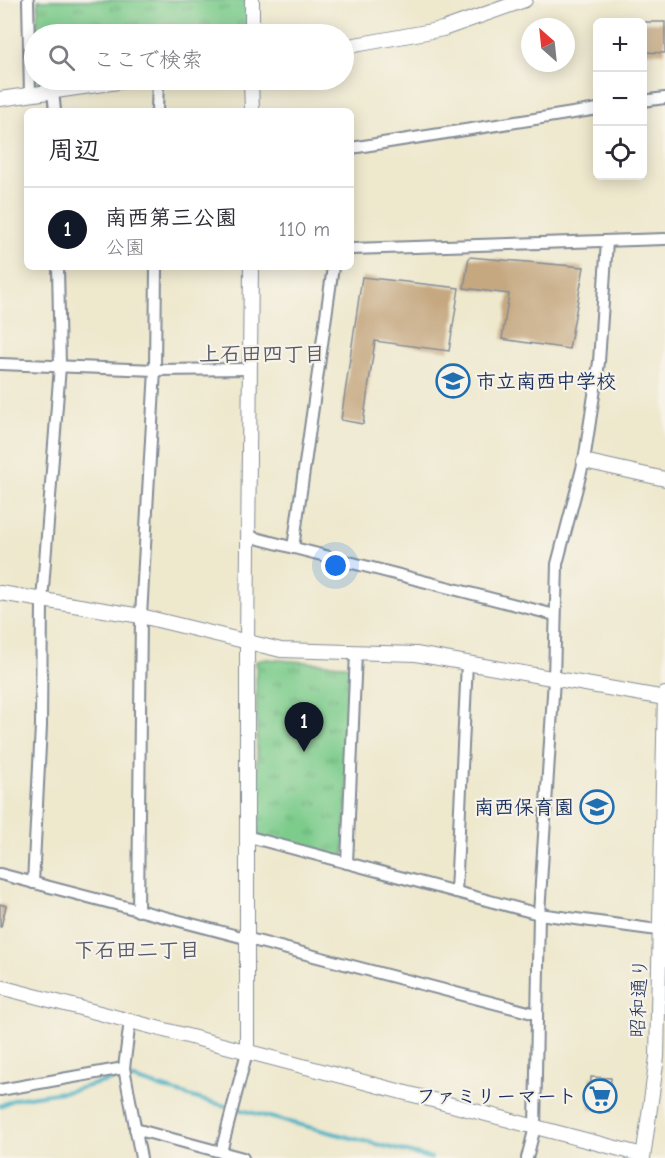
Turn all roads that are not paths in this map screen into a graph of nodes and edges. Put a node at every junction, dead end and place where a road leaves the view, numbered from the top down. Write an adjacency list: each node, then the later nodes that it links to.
1 (28, 0): 4 (street)
2 (252, 0): 5 (street)
3 (525, 0): 6 (street)
4 (29, 24)
5 (252, 24)
6 (354, 45)
7 (30, 90): 12 (street)
8 (60, 90): 11 (street)
9 (158, 90): 17 (street)
10 (252, 90): 18 (street)
11 (53, 91): 12 (street); 16 (street)
12 (30, 95): 14 (street)
13 (665, 98): 15 (street)
14 (0, 99)
15 (647, 100)
16 (55, 108)
17 (157, 108)
18 (252, 108)
19 (593, 110): 20 (street)
20 (354, 148)
21 (665, 239): 22 (street)
22 (607, 241): 23 (street); 32 (street)
23 (354, 249)
24 (58, 270): 29 (street)
25 (156, 270): 31 (street)
26 (251, 270): 30 (street)
27 (333, 270): 35 (street)
28 (0, 364): 29 (street)
29 (60, 366): 31 (street); 37 (street)
30 (250, 369): 31 (street); 34 (street)
31 (155, 370): 39 (street)
32 (584, 461): 33 (street); 38 (street)
33 (665, 479)
34 (248, 536): 35 (street); 40 (street)
35 (293, 548): 38 (street)
36 (0, 592): 37 (street)
37 (42, 601): 39 (street); 48 (street)
38 (555, 615): 43 (street)
39 (141, 616): 40 (street); 50 (street)
40 (247, 642): 41 (street); 45 (street)
41 (356, 653): 42 (street); 46 (street)
42 (467, 663): 43 (street); 49 (street)
43 (554, 679): 44 (street); 51 (street)
44 (665, 697): 52 (street, 昭和通り)
45 (246, 836): 46 (street); 53 (street)
46 (347, 863): 49 (street)
47 (0, 874): 48 (street)
48 (33, 884): 50 (street)
49 (456, 892): 51 (street)
50 (138, 911): 53 (street)
51 (539, 914): 52 (street); 55 (street)
52 (663, 931): 63 (street, 昭和通り)
53 (245, 939): 55 (street); 57 (street)
54 (0, 987): 56 (street)
55 (536, 1014): 60 (street)
56 (130, 1021): 57 (street); 58 (street)
57 (247, 1052): 60 (street); 62 (street)
58 (125, 1069): 59 (street); 61 (street)
59 (0, 1090)
60 (535, 1127): 63 (street); 66 (street)
61 (135, 1129): 62 (street); 64 (street)
62 (221, 1152): 65 (street)
63 (643, 1156)
64 (141, 1158)
65 (243, 1158)
66 (526, 1158)

